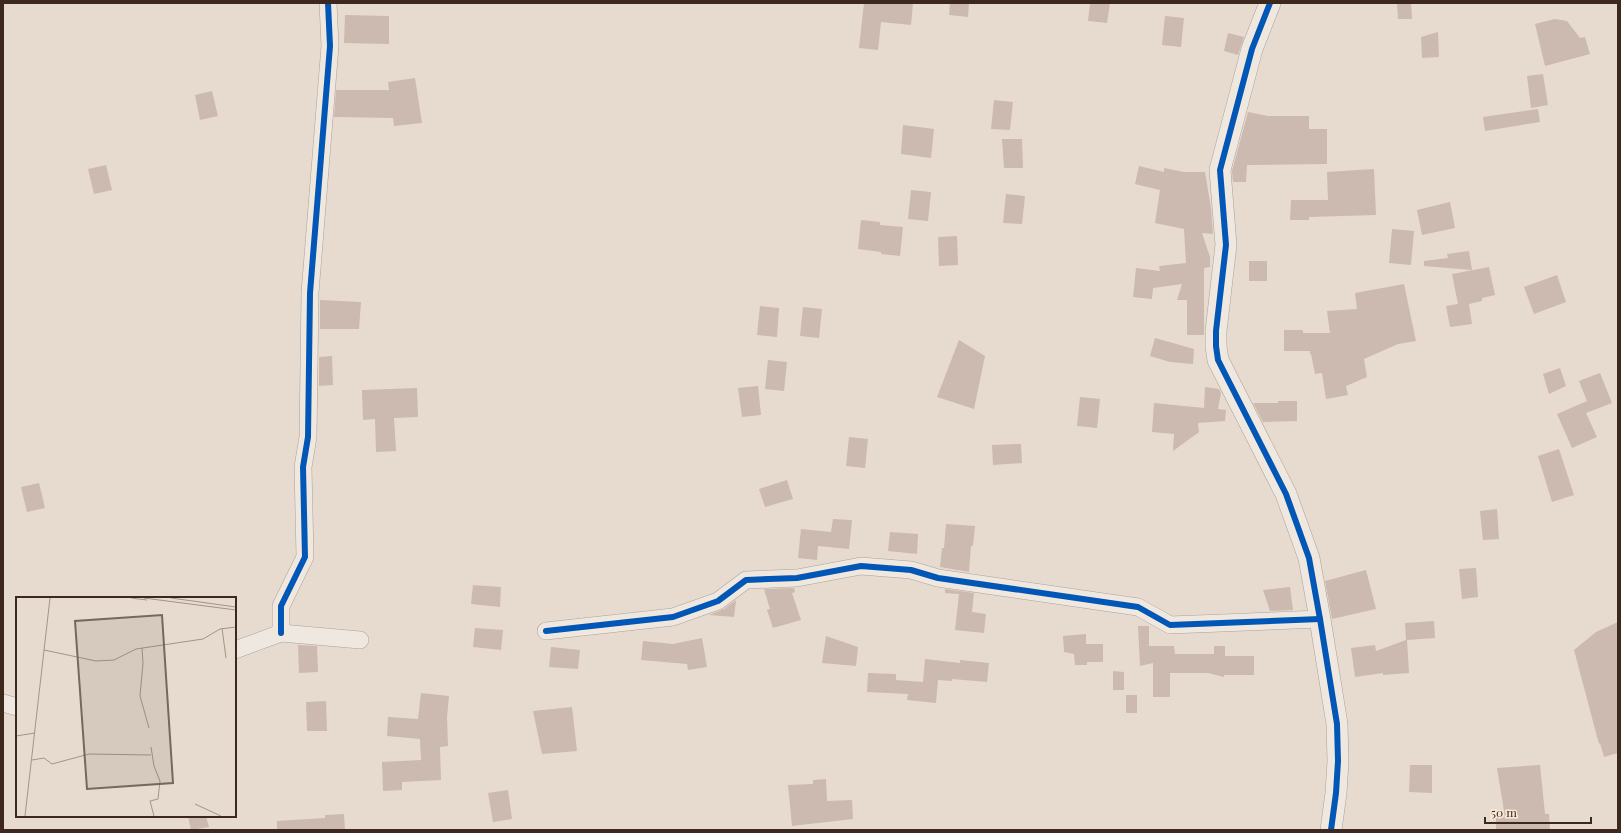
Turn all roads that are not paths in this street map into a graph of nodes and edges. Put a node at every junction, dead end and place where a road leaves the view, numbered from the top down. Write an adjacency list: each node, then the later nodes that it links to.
1 (328, 3): 5 (street)
2 (1270, 3): 3 (street)
3 (1320, 619): 4 (street); 10 (street)
4 (546, 631)
5 (281, 633): 6 (street); 7 (street)
6 (360, 640)
7 (236, 650)
8 (3, 703): 9 (street)
9 (16, 707)
10 (1331, 830)

